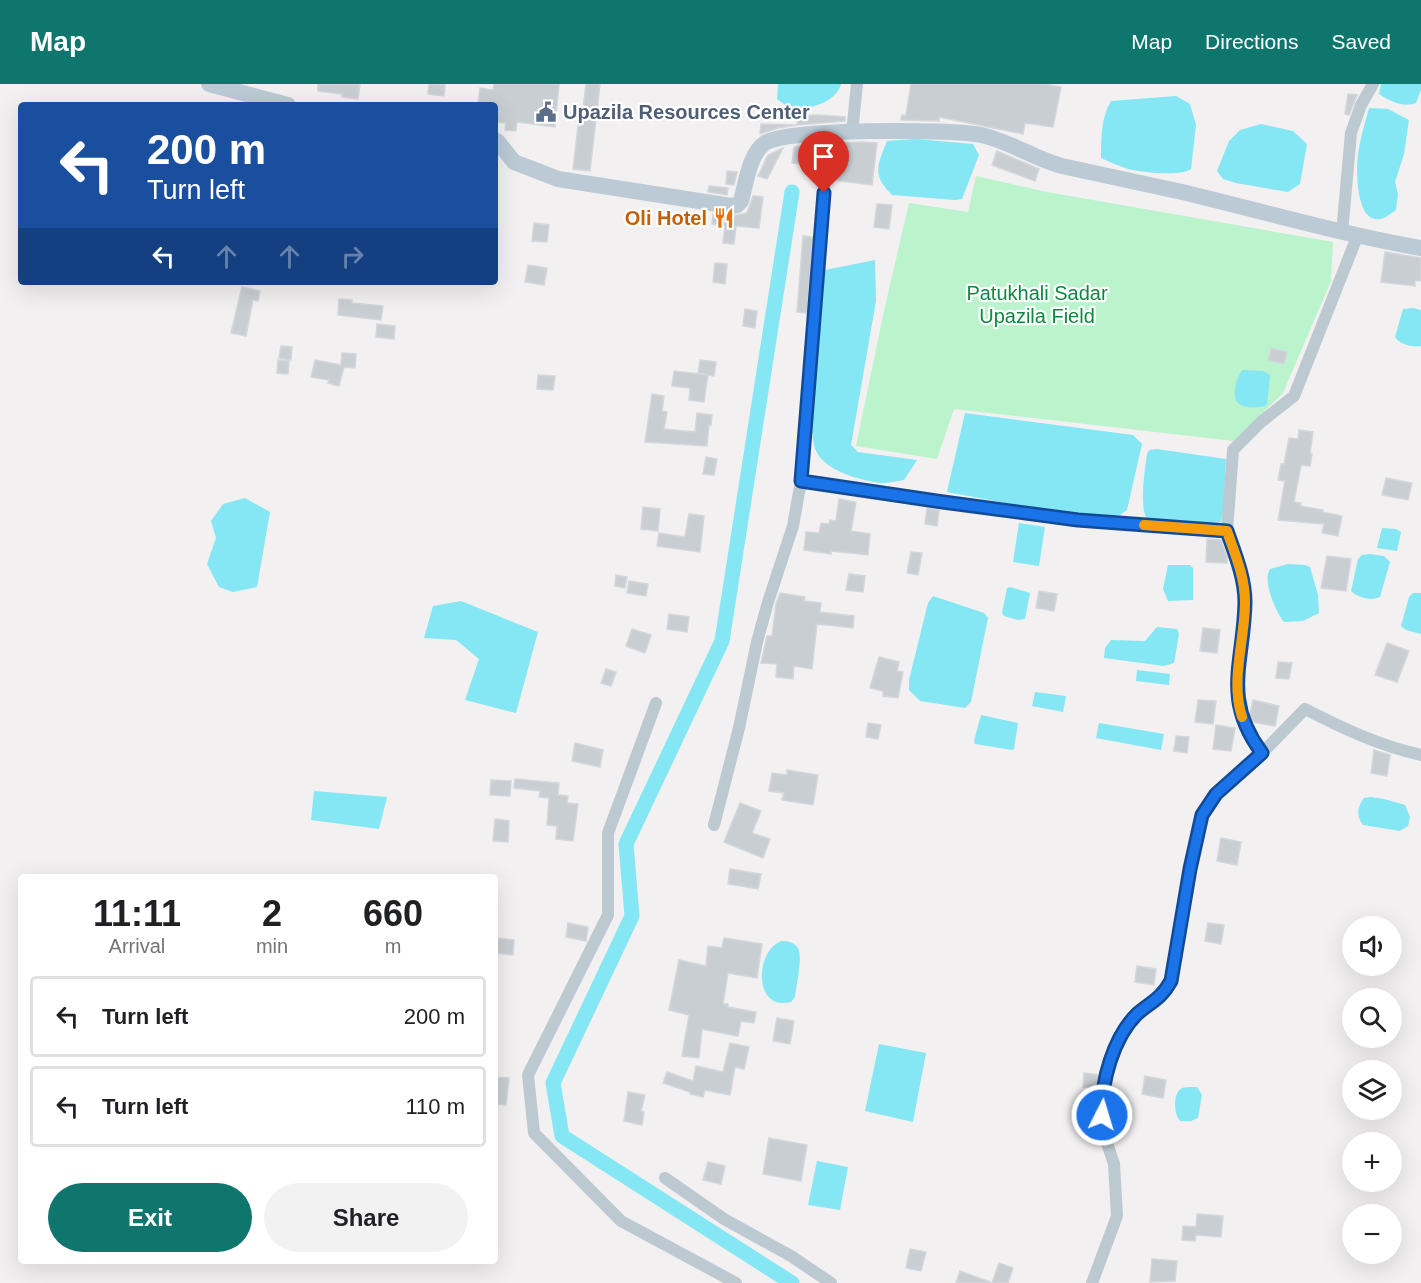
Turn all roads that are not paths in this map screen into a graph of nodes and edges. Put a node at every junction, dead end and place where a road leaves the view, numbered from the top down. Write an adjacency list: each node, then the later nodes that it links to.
1 (209, 84): 4 (street)
2 (857, 84): 6 (street)
3 (1374, 84): 8 (street)
4 (277, 102)
5 (827, 133): 6 (street); 7 (street); 10 (street)
6 (852, 133): 8 (street)
7 (498, 141)
8 (1349, 235): 9 (street); 11 (street)
9 (1421, 248)
10 (801, 481): 11 (street); 15 (street)
11 (1227, 531): 13 (street)
12 (656, 703): 18 (street)
13 (1262, 753): 14 (street); 19 (street)
14 (1421, 754)
15 (714, 825)
16 (665, 1178): 17 (street)
17 (824, 1281)
18 (736, 1283)
19 (1092, 1283)

